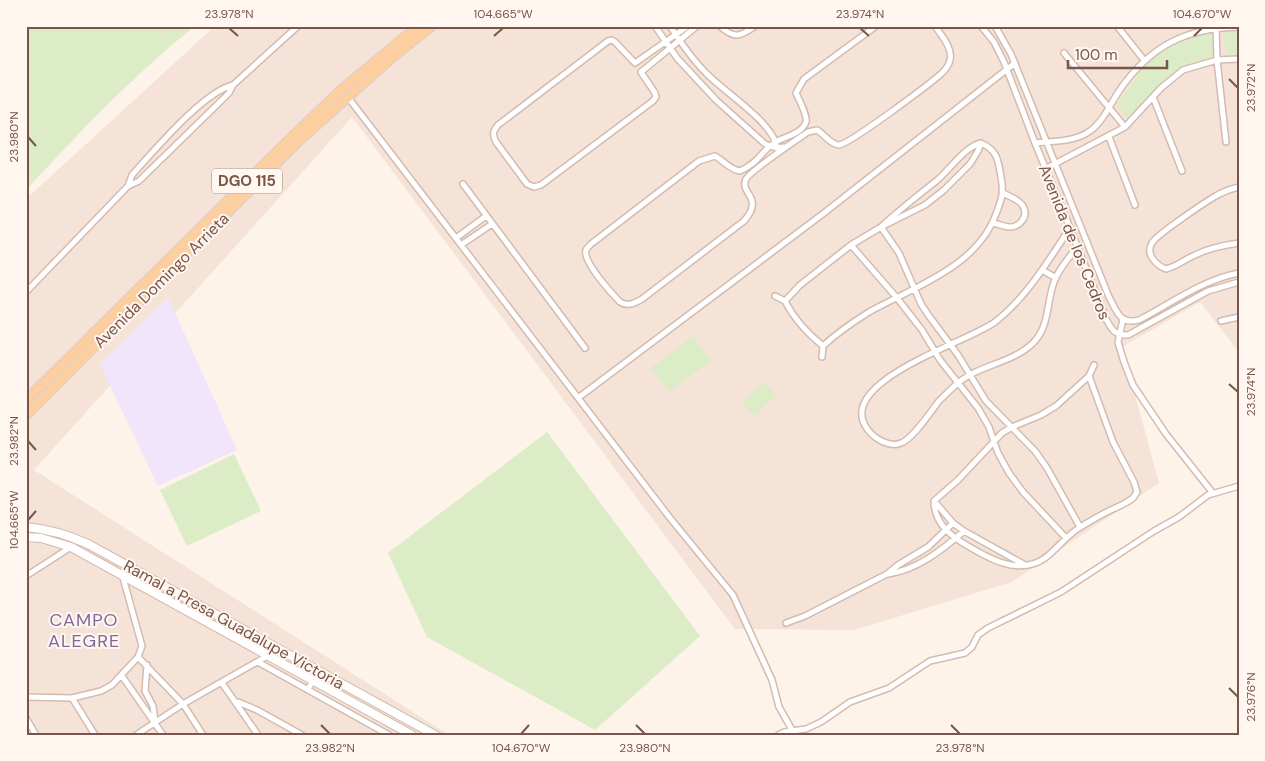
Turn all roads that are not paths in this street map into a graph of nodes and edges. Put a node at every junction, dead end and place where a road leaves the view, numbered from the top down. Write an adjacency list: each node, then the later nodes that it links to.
1 (298, 26): 29 (street)
2 (418, 26): 30 (main road, Avenida Domingo Arrieta / DGO 115)
3 (432, 26): 30 (main road, Avenida Domingo Arrieta / DGO 115)
4 (655, 26): 21 (street)
5 (670, 26): 19 (street)
6 (688, 26): 19 (street)
7 (697, 26): 20 (street)
8 (720, 26): 9 (street)
9 (754, 26)
10 (876, 26): 41 (street)
11 (935, 26): 36 (street)
12 (981, 26): 28 (street, Avenida de los Cedros)
13 (994, 26): 27 (street, Avenida de los Cedros)
14 (1117, 26): 25 (street)
15 (1186, 26): 18 (street)
16 (1216, 27): 17 (street); 18 (street); 26 (street)
17 (1239, 27)
18 (1191, 33): 25 (street)
19 (676, 35): 20 (street); 21 (street)
20 (680, 41): 22 (street); 41 (street)
21 (665, 42): 22 (street); 22 (street)
22 (670, 48): 42 (street)
23 (1064, 53): 32 (street)
24 (1239, 59): 26 (street)
25 (1144, 60): 32 (street)
26 (1217, 60): 31 (street); 38 (street)
27 (1016, 63): 28 (street); 37 (street, Avenida de los Cedros)
28 (1006, 70): 40 (street, Avenida de los Cedros); 86 (street)
29 (232, 85): 49 (street); 49 (street)
30 (345, 93): 58 (street); 71 (main road, Avenida Domingo Arrieta / DGO 115)
31 (1153, 97): 33 (street); 47 (street)
32 (1108, 107): 33 (street); 34 (street)
33 (1125, 127): 35 (street)
34 (1082, 135): 37 (street); 43 (street)
35 (1109, 137): 43 (street); 52 (street)
36 (794, 142): 41 (street); 44 (street)
37 (1047, 142): 40 (street); 45 (street, Avenida de los Cedros)
38 (1226, 142)
39 (981, 143): 51 (street); 56 (street); 56 (street)
40 (1034, 143): 46 (street, Avenida de los Cedros)
41 (776, 145): 42 (street); 44 (street)
42 (769, 147): 44 (street)
43 (1086, 147): 45 (street)
44 (768, 161)
45 (1057, 164): 46 (street); 74 (street, Avenida de los Cedros)
46 (1045, 169): 57 (street, Avenida de los Cedros)
47 (1182, 171)
48 (462, 184): 53 (street)
49 (128, 186): 68 (street)
50 (1239, 187): 59 (street)
51 (1003, 193): 54 (street); 54 (street)
52 (1135, 205)
53 (486, 216): 55 (street); 58 (street)
54 (993, 223): 67 (street)
55 (492, 224): 60 (street); 79 (street)
56 (881, 227): 61 (street); 67 (street)
57 (1070, 228): 62 (street, Avenida de los Cedros); 63 (street)
58 (456, 238): 60 (street)
59 (1239, 243)
60 (461, 245): 86 (street)
61 (850, 245): 70 (street); 72 (street)
62 (1077, 247): 65 (street); 76 (street, Avenida de los Cedros)
63 (1042, 270): 65 (street); 77 (street)
64 (1239, 273): 74 (street, Avenida de los Cedros)
65 (1056, 278): 83 (street)
66 (1239, 282): 76 (street, Avenida de los Cedros)
67 (915, 288): 70 (street); 77 (street)
68 (26, 292)
69 (775, 296): 72 (street)
70 (897, 298): 78 (street); 80 (street)
71 (136, 299): 87 (main road, Avenida Domingo Arrieta / DGO 115); 88 (main road, Avenida Domingo Arrieta / DGO 115)
72 (785, 300): 78 (street)
73 (1239, 317): 75 (street)
74 (1123, 319): 76 (street)
75 (1221, 321)
76 (1119, 335): 92 (street)
77 (950, 345): 80 (street); 83 (street)
78 (823, 346): 81 (street)
79 (585, 348)
80 (935, 350): 85 (street); 85 (street)
81 (822, 357)
82 (1094, 366): 84 (street)
83 (970, 374): 85 (street); 89 (street)
84 (1089, 376): 89 (street); 96 (street)
85 (958, 383): 90 (street)
86 (578, 398): 124 (street)
87 (26, 400)
88 (26, 415)
89 (1012, 427): 90 (street); 96 (street)
90 (994, 442): 93 (street); 101 (street)
91 (1239, 486): 92 (street)
92 (1212, 492): 124 (street)
93 (934, 501): 94 (street); 97 (street)
94 (954, 523): 97 (street); 98 (street)
95 (26, 527): 103 (main road, Ramal a Presa Guadalupe Victoria)
96 (1080, 527): 101 (street)
97 (947, 530): 100 (street); 106 (street)
98 (964, 531): 100 (street); 104 (street)
99 (26, 537): 102 (main road, Ramal a Presa Guadalupe Victoria)
100 (955, 538): 104 (street); 106 (street)
101 (1066, 538): 104 (street)
102 (71, 547): 105 (main road, Ramal a Presa Guadalupe Victoria); 107 (street)
103 (127, 564): 105 (street); 113 (main road, Ramal a Presa Guadalupe Victoria)
104 (1026, 565)
105 (122, 574): 109 (main road, Ramal a Presa Guadalupe Victoria); 110 (street)
106 (887, 574): 108 (street)
107 (26, 576)
108 (786, 624)
109 (270, 655): 111 (street); 115 (main road, Ramal a Presa Guadalupe Victoria)
110 (138, 657): 112 (street); 114 (street)
111 (258, 662): 116 (street); 117 (street)
112 (147, 665): 121 (street); 123 (street)
113 (318, 671): 115 (street); 134 (main road, Ramal a Presa Guadalupe Victoria)
114 (122, 676): 119 (street); 123 (street)
115 (314, 679): 117 (street); 133 (main road, Ramal a Presa Guadalupe Victoria)
116 (222, 683): 120 (street); 121 (street)
117 (308, 689): 132 (street)
118 (26, 697): 119 (street)
119 (72, 698): 126 (street)
120 (238, 702): 130 (street); 131 (street)
121 (183, 704): 123 (street); 129 (street)
122 (26, 718): 125 (street)
123 (155, 722): 127 (street); 128 (street)
124 (794, 733): 135 (street)
125 (36, 735)
126 (96, 735)
127 (136, 735)
128 (162, 735)
129 (203, 735)
130 (258, 735)
131 (302, 735)
132 (389, 735)
133 (411, 735)
134 (436, 735)
135 (778, 735)

